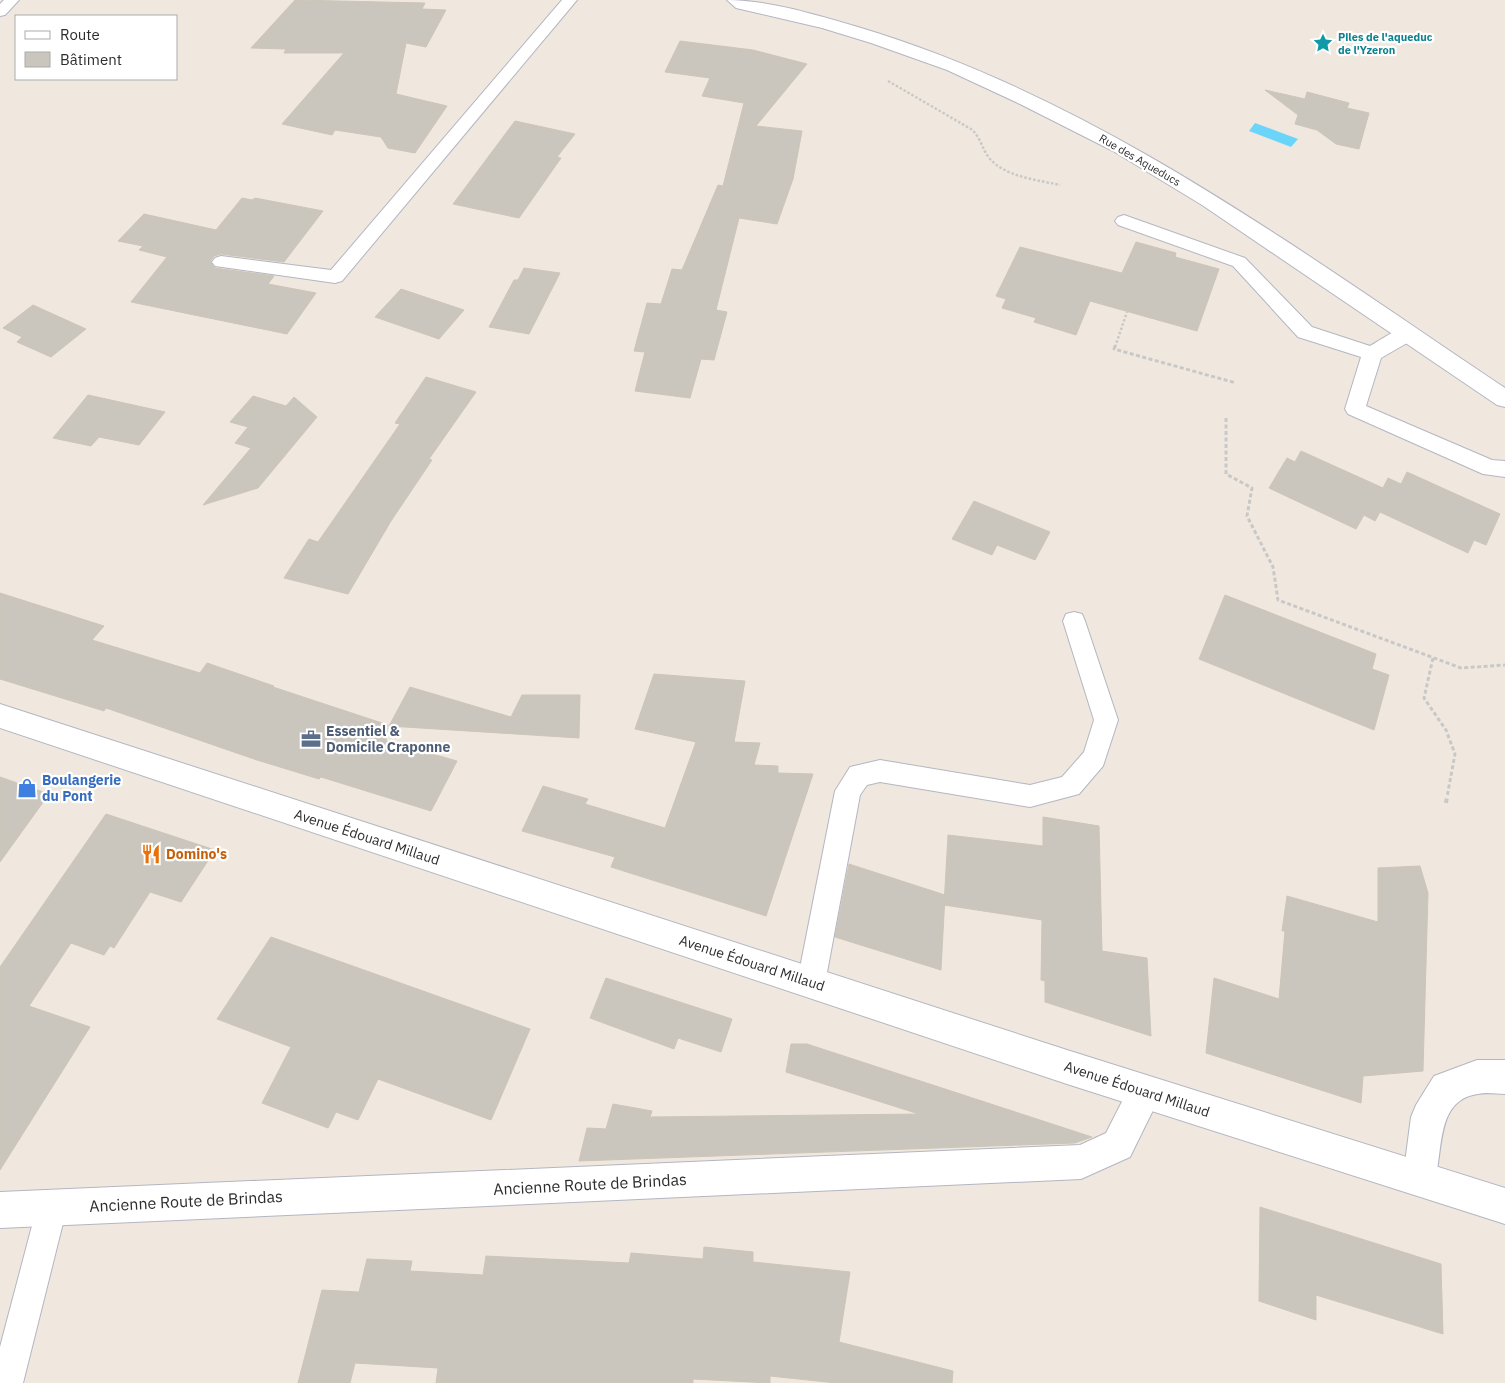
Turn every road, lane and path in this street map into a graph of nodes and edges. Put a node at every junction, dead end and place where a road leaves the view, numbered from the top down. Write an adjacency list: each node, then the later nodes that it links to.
1 (12, 0): 4 (lane)
2 (570, 0): 8 (lane)
3 (736, 0): 10 (street, Rue des Aqueducs)
4 (0, 12)
5 (888, 81): 6 (path)
6 (1060, 185)
7 (1124, 221): 11 (lane)
8 (221, 262)
9 (1127, 312): 12 (path)
10 (1407, 334): 11 (lane); 13 (street, Rue des Aqueducs)
11 (1372, 354): 15 (lane)
12 (1236, 383)
13 (1505, 399)
14 (1226, 418): 17 (path)
15 (1505, 469)
16 (1074, 620): 21 (lane)
17 (1433, 658): 18 (path); 20 (path)
18 (1505, 665)
19 (0, 716): 21 (street, Avenue Édouard Millaud)
20 (1446, 803)
21 (811, 983): 23 (street, Avenue Édouard Millaud)
22 (1505, 1077): 24 (street)
23 (1146, 1092): 24 (street, Avenue Édouard Millaud); 26 (street, Ancienne Route de Brindas)
24 (1420, 1178): 25 (street, Avenue Édouard Millaud)
25 (1505, 1206)
26 (52, 1207): 27 (street, Ancienne Route de Brindas); 28 (lane)
27 (0, 1210)
28 (7, 1383)

